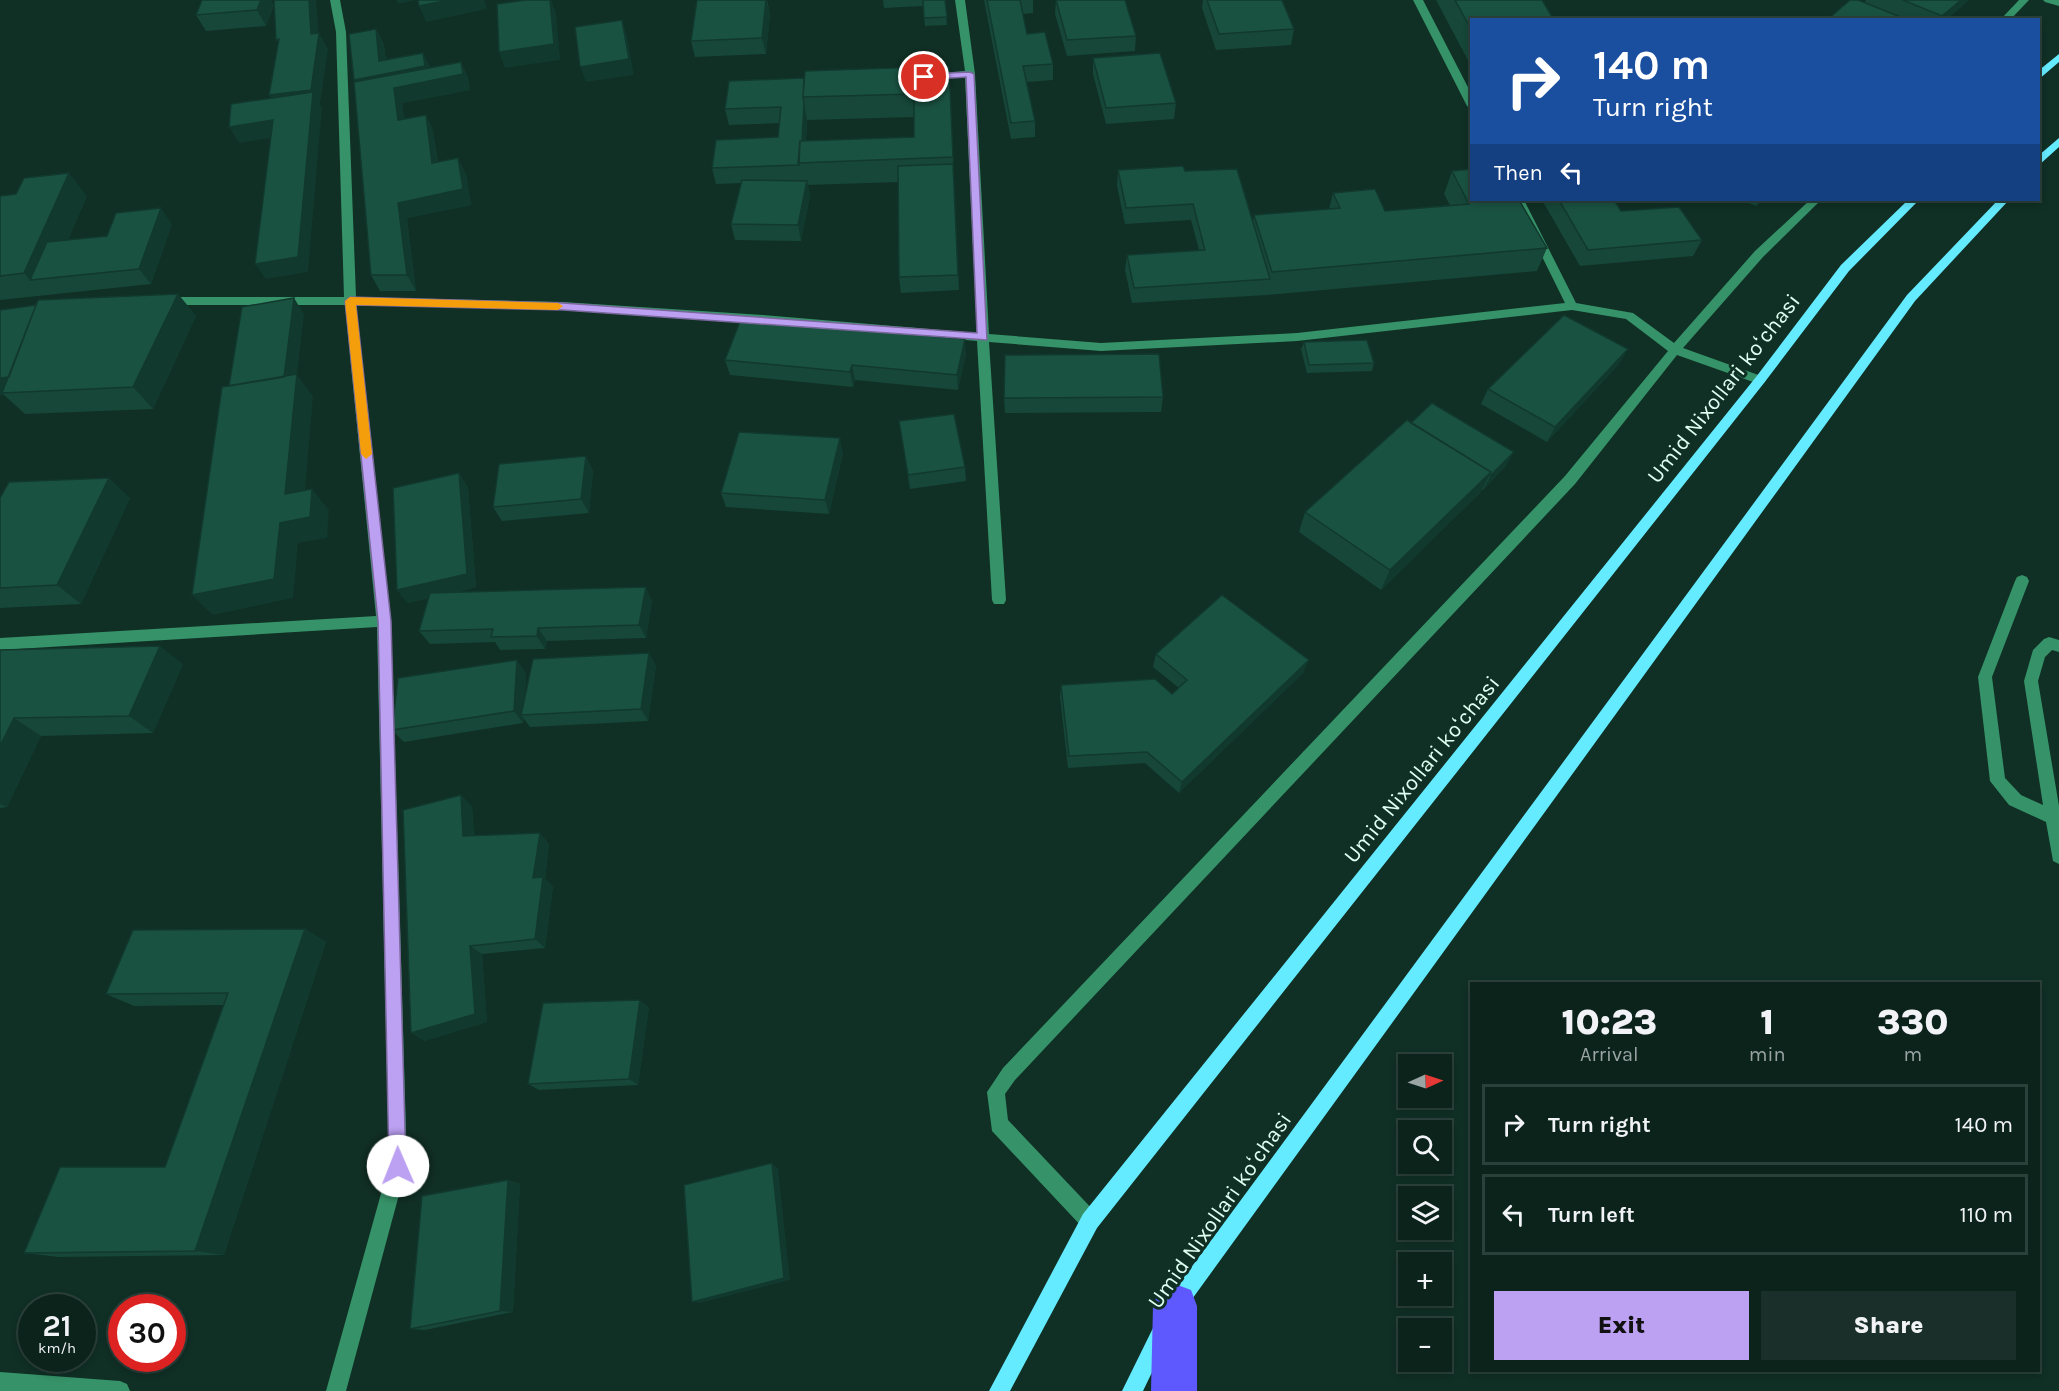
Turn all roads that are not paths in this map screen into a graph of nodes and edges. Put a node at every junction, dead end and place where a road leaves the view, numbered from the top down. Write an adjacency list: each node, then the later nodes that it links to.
1 (335, 0): 20 (street)
2 (960, 0): 9 (street)
3 (1418, 0): 12 (street)
4 (2024, 0): 7 (street)
5 (2048, 0): 6 (street)
6 (2059, 3)
7 (2006, 18)
8 (2059, 57): 10 (main road)
9 (970, 74): 11 (street); 22 (street)
10 (2040, 75)
11 (924, 77)
12 (1470, 102)
13 (2059, 141): 14 (main road)
14 (2040, 161)
15 (1520, 201): 21 (street)
16 (1815, 201): 23 (street)
17 (1913, 201): 24 (main road, Umid Nixollari koʻchasi)
18 (2003, 201): 33 (main road, Umid Nixollari koʻchasi)
19 (151, 301): 20 (street)
20 (350, 301): 22 (street); 27 (street)
21 (1572, 306): 22 (street); 23 (street)
22 (983, 338): 26 (street)
23 (1676, 350): 24 (street); 32 (street)
24 (1760, 380): 32 (main road, Umid Nixollari koʻchasi)
25 (2022, 581): 30 (street)
26 (999, 600)
27 (384, 621): 28 (street); 36 (street)
28 (0, 644)
29 (2059, 646): 30 (street)
30 (2052, 818): 31 (street)
31 (2059, 856)
32 (1090, 1221): 37 (main road, Umid Nixollari koʻchasi)
33 (1175, 1305): 38 (main road, Umid Nixollari koʻchasi); 39 (highway)
34 (0, 1382): 35 (street)
35 (120, 1391)
36 (336, 1391)
37 (999, 1391)
38 (1131, 1391)
39 (1174, 1391)

